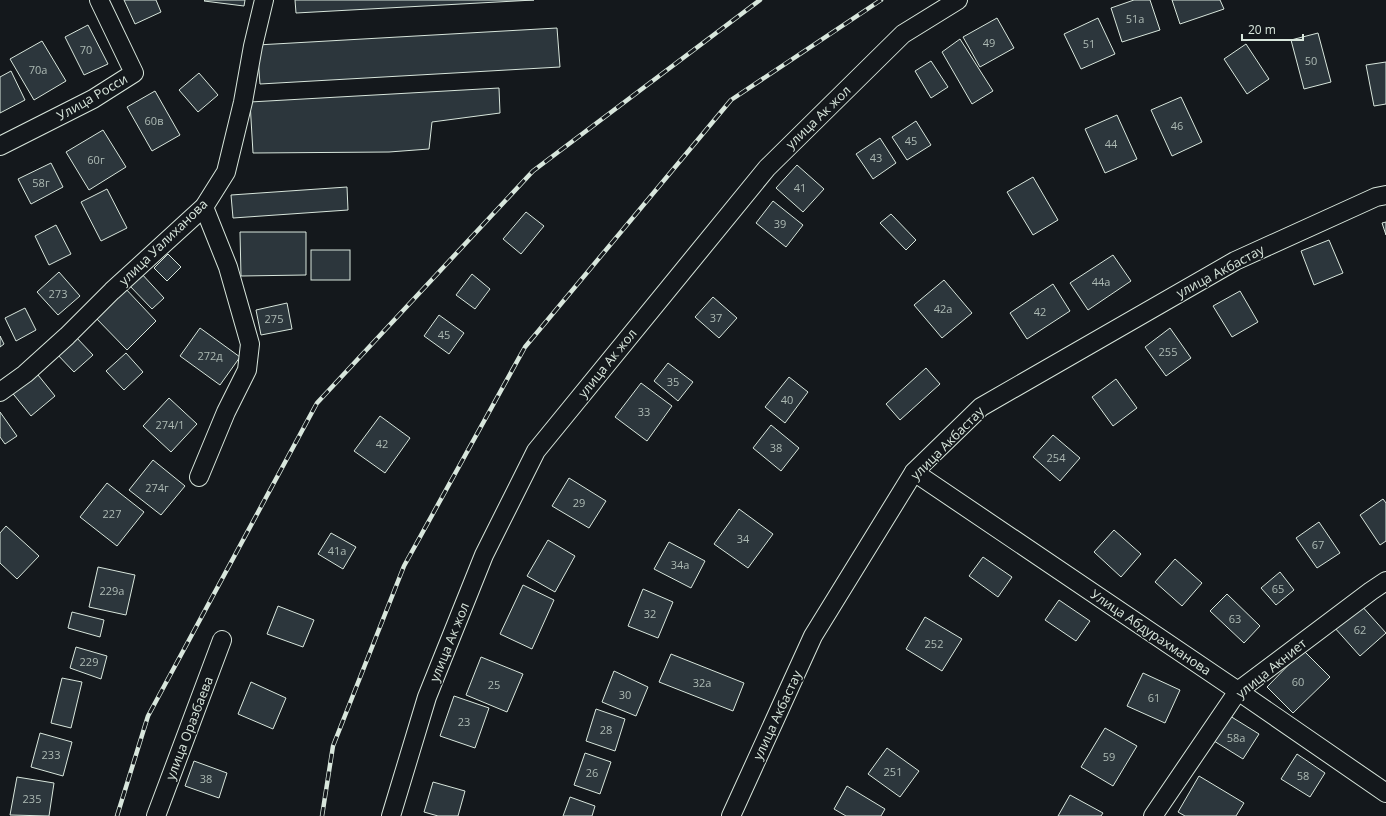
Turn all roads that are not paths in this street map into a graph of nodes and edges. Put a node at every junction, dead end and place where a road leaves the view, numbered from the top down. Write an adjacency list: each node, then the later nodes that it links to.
1 (99, 0): 4 (street, Улица Росси)
2 (264, 0): 6 (street, улица Уалиханова)
3 (958, 0): 15 (street, улица Ак жол)
4 (0, 146)
5 (1386, 195): 8 (street, улица Акбастау)
6 (204, 207): 7 (street, улица Уалиханова); 9 (street)
7 (0, 392)
8 (914, 472): 12 (street, Улица Абдурахманова); 16 (street, улица Акбастау)
9 (199, 477)
10 (1386, 581): 12 (street, улица Акниет)
11 (222, 640): 14 (street, улица Оразбаева)
12 (1238, 691): 13 (street, Улица Абдурахманова); 17 (street, улица Акниет)
13 (1386, 794)
14 (156, 816)
15 (391, 816)
16 (731, 816)
17 (1153, 816)

